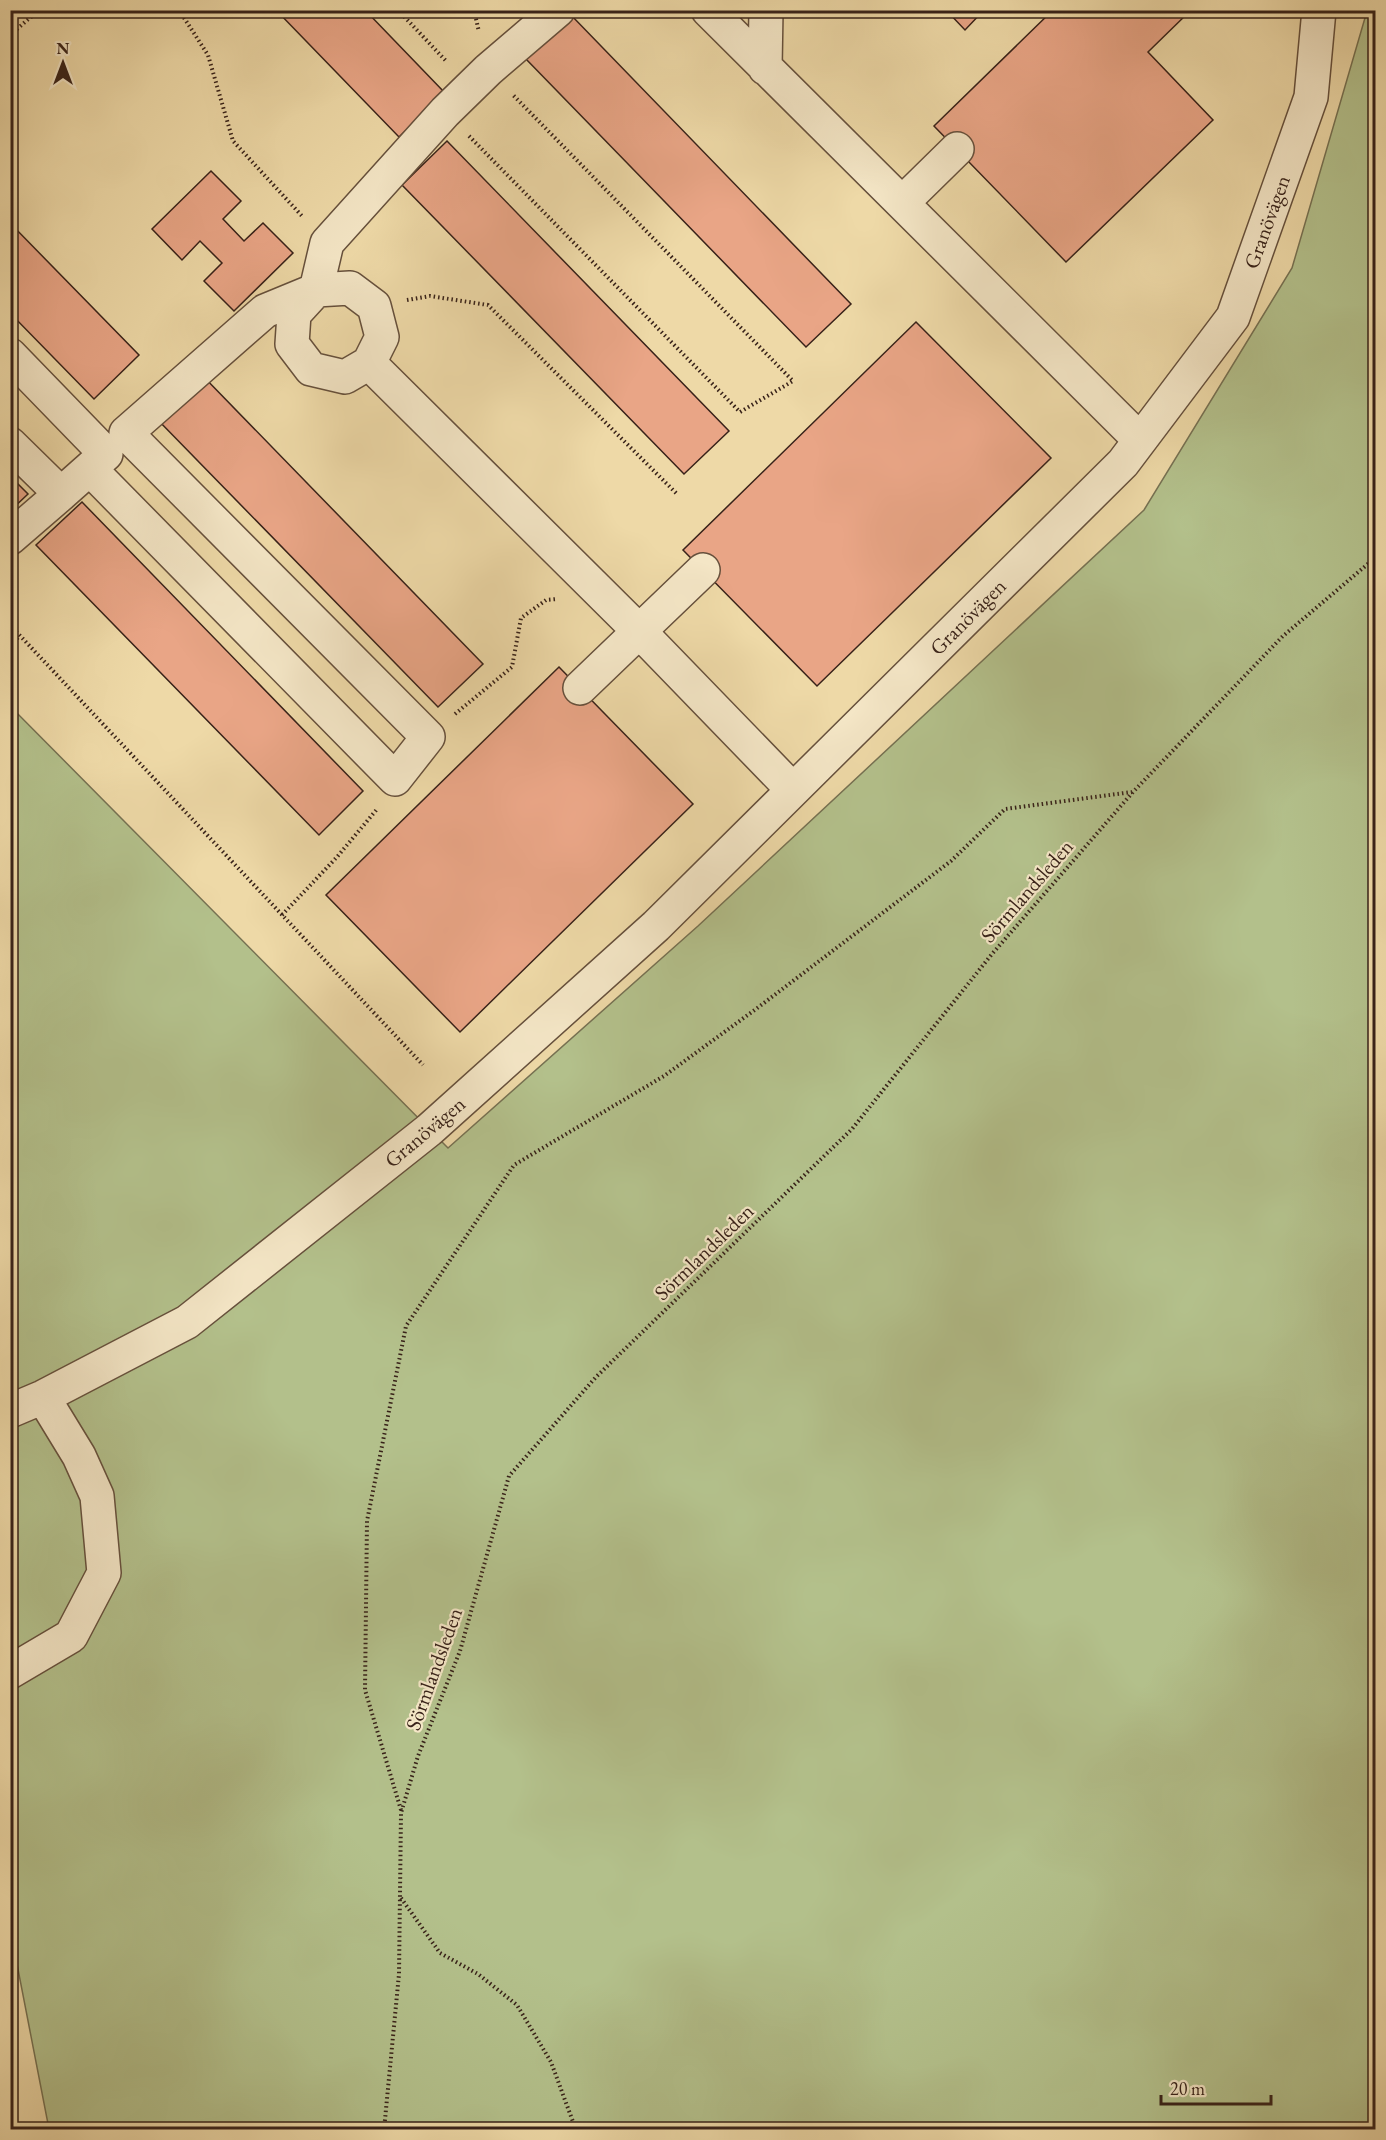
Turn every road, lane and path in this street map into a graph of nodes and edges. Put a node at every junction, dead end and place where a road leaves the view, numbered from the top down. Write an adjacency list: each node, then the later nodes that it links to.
1 (39, 10): 9 (path)
2 (179, 10): 15 (path)
3 (398, 10): 11 (path)
4 (474, 10): 11 (path)
5 (558, 10): 11 (street)
6 (708, 10): 10 (street)
7 (766, 10): 10 (street)
8 (1319, 10): 20 (street, Granövägen)
9 (10, 35)
10 (765, 68): 14 (street)
11 (480, 78): 12 (street); 12 (path)
12 (446, 112): 15 (street)
13 (957, 149): 14 (street)
14 (902, 203): 20 (street)
15 (327, 243): 16 (street)
16 (316, 290): 17 (street); 19 (street); 22 (street)
17 (374, 306): 19 (street); 24 (path)
18 (10, 355): 22 (street)
19 (369, 363): 28 (street)
20 (1140, 440): 36 (street, Granövägen)
21 (10, 444): 23 (street)
22 (107, 452): 23 (street); 34 (street); 35 (street)
23 (61, 494): 25 (street)
24 (677, 494)
25 (10, 538)
26 (1376, 557): 37 (path, Sörmlandsleden)
27 (703, 570): 30 (street)
28 (603, 595): 30 (street); 34 (path)
29 (10, 625): 31 (path)
30 (639, 631): 33 (street); 36 (street)
31 (20, 636): 32 (path); 38 (path)
32 (10, 644)
33 (580, 688)
34 (428, 737): 35 (street)
35 (395, 779): 38 (path)
36 (793, 790): 40 (street, Granövägen)
37 (1133, 792): 43 (path, Sörmlandsleden); 43 (path)
38 (282, 915): 39 (path)
39 (423, 1065)
40 (43, 1397): 41 (street, Granövägen); 42 (street)
41 (10, 1411)
42 (10, 1672)
43 (402, 1813): 44 (path, Sörmlandsleden)
44 (401, 1898): 45 (path, Sörmlandsleden); 46 (path)
45 (384, 2130)
46 (576, 2130)

